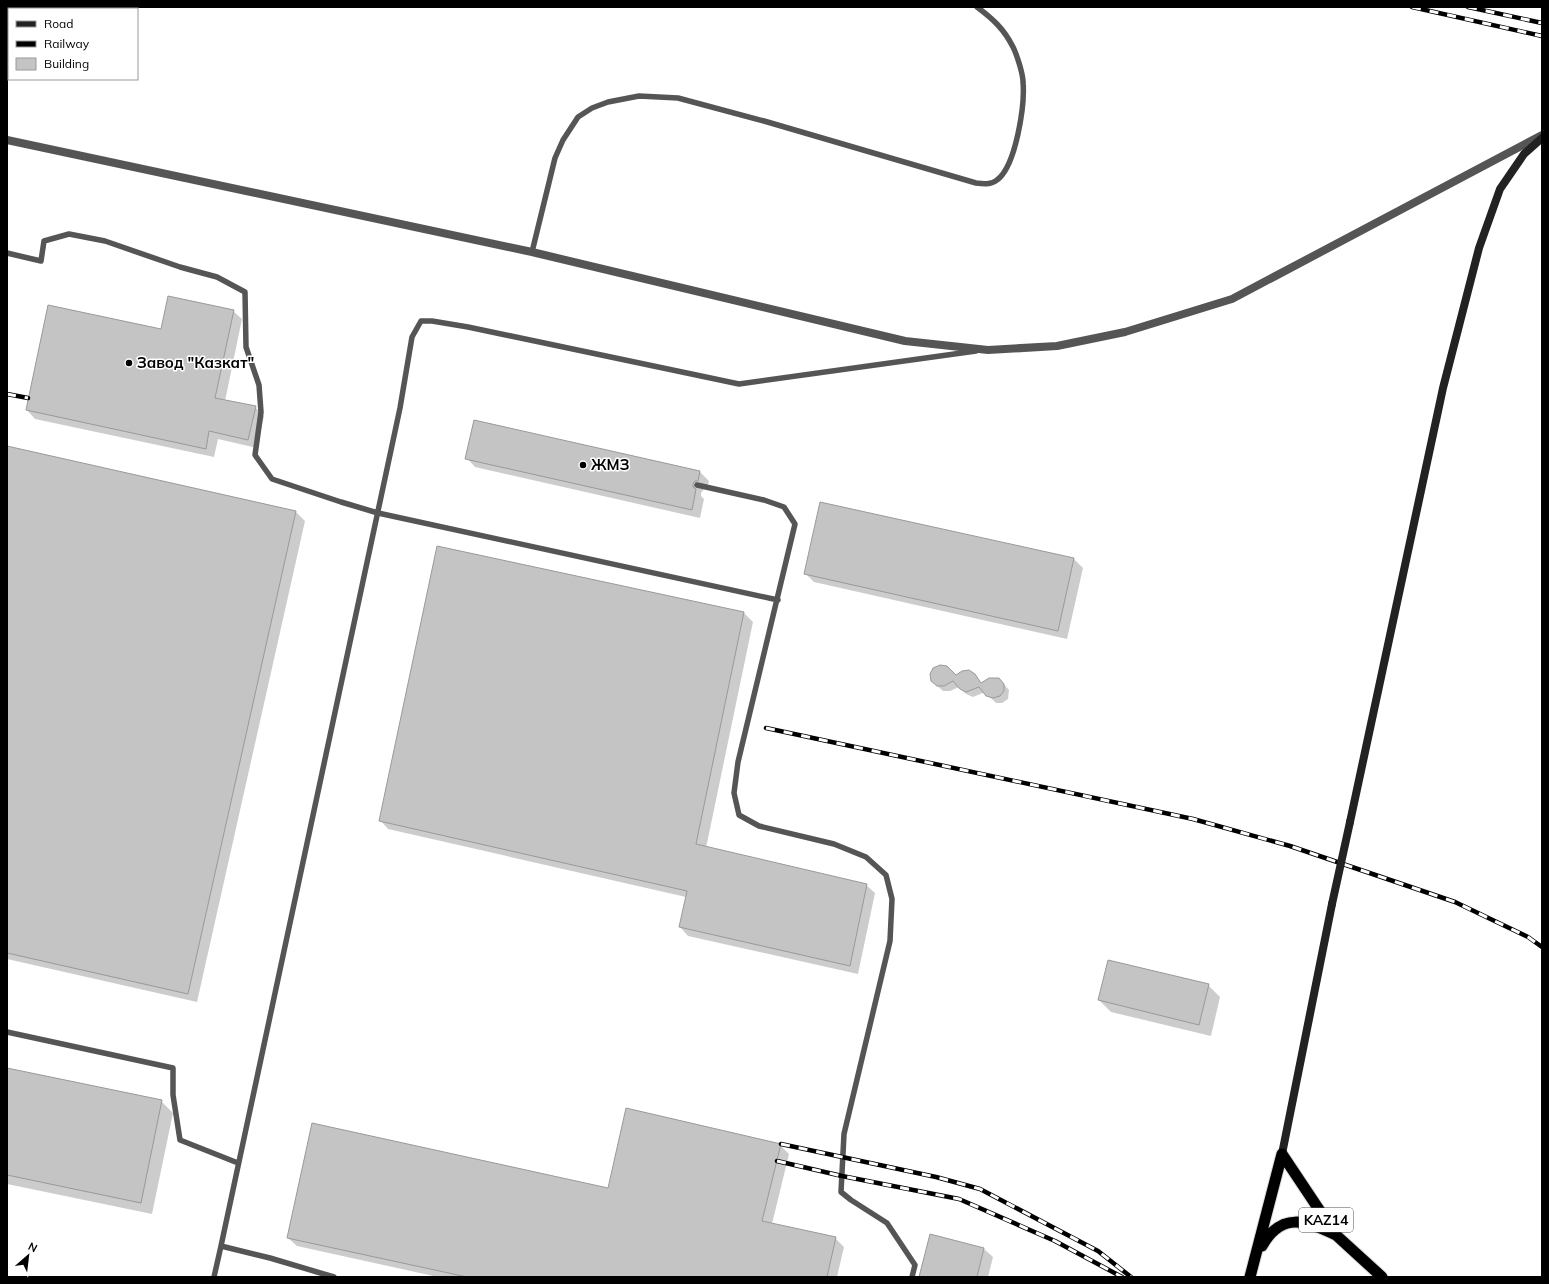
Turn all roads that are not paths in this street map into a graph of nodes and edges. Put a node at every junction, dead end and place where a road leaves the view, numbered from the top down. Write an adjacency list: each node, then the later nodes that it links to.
1 (976, 7): 5 (lane)
2 (1542, 135): 7 (street)
3 (1542, 138): 12 (main road, bridge)
4 (7, 140): 5 (street)
5 (532, 252): 7 (street)
6 (7, 253): 9 (lane)
7 (988, 350): 9 (lane)
8 (697, 485): 10 (lane)
9 (378, 513): 10 (lane); 13 (lane)
10 (778, 600): 19 (lane)
11 (7, 1032): 13 (lane)
12 (1282, 1154): 14 (highway, KAZ14); 16 (highway, KAZ14)
13 (238, 1163): 15 (lane)
14 (1336, 1235): 16 (highway, KAZ14); 21 (highway, KAZ14)
15 (221, 1246): 17 (lane); 18 (lane)
16 (1256, 1255): 20 (highway, KAZ14)
17 (214, 1277)
18 (334, 1277)
19 (912, 1277)
20 (1250, 1277)
21 (1382, 1277)

